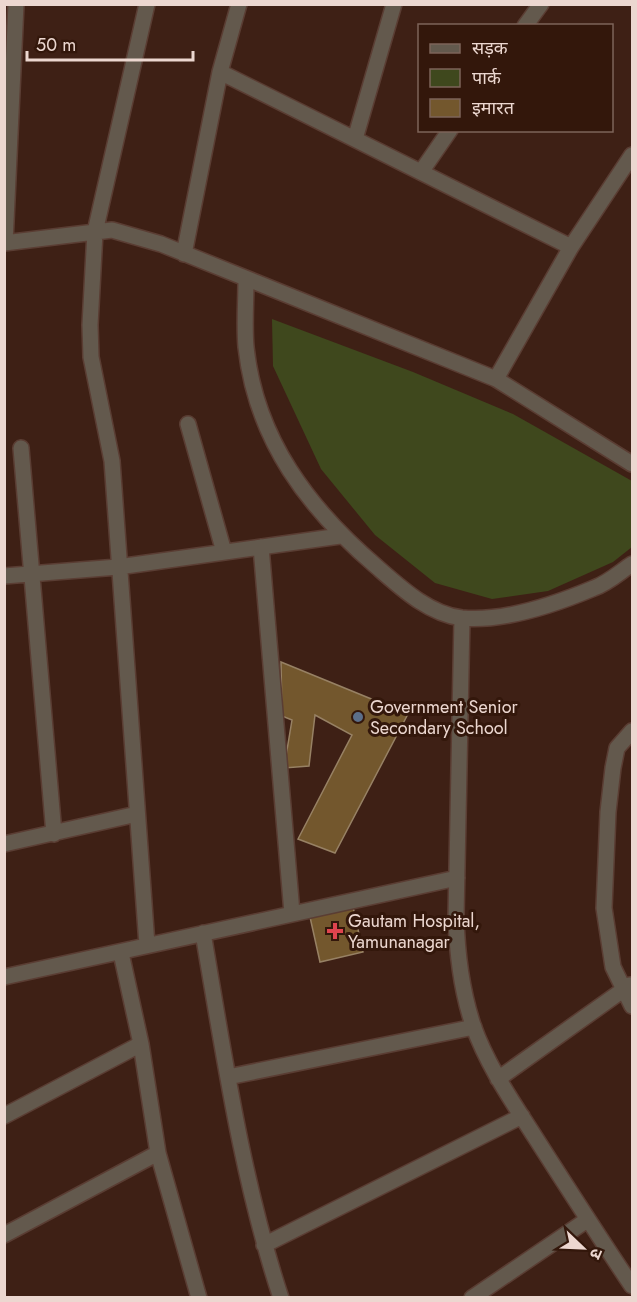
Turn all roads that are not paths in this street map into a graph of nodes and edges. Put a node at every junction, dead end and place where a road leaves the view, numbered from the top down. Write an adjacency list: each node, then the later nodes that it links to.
1 (16, 4): 13 (street)
2 (147, 4): 12 (street)
3 (239, 4): 7 (street)
4 (394, 4): 9 (street)
5 (541, 4): 6 (street)
6 (526, 24)
7 (220, 72): 9 (street); 15 (street)
8 (449, 132): 11 (street)
9 (355, 138): 11 (street)
10 (633, 155): 14 (street)
11 (421, 172): 14 (street)
12 (95, 232): 13 (street); 15 (street); 25 (street)
13 (5, 243)
14 (571, 247): 17 (street)
15 (184, 254): 16 (street)
16 (246, 279): 17 (street); 21 (street)
17 (496, 380): 20 (street)
18 (188, 424): 23 (street)
19 (21, 448): 26 (street)
20 (633, 464)
21 (340, 536): 22 (street); 28 (street)
22 (261, 547): 23 (street); 34 (street)
23 (224, 552): 25 (street)
24 (633, 564): 28 (street)
25 (118, 567): 26 (street); 30 (street)
26 (34, 574): 27 (street); 31 (street)
27 (4, 576)
28 (462, 618): 33 (street)
29 (633, 731): 39 (street)
30 (137, 814): 31 (street); 36 (street)
31 (54, 834): 32 (street)
32 (4, 844)
33 (457, 878): 34 (street); 41 (street)
34 (292, 914): 35 (street)
35 (203, 933): 36 (street); 43 (street)
36 (147, 945): 37 (street)
37 (121, 953): 38 (street); 42 (street)
38 (4, 977)
39 (628, 987): 40 (street); 44 (street)
40 (633, 1006)
41 (474, 1027): 43 (street); 44 (street)
42 (141, 1044): 45 (street); 47 (street)
43 (228, 1077): 50 (street)
44 (498, 1079): 46 (street)
45 (4, 1116)
46 (522, 1116): 48 (street); 50 (street)
47 (158, 1153): 49 (street); 52 (street)
48 (587, 1220): 51 (street); 54 (street)
49 (4, 1234)
50 (264, 1245): 53 (street)
51 (633, 1286)
52 (199, 1298)
53 (281, 1298)
54 (472, 1298)

